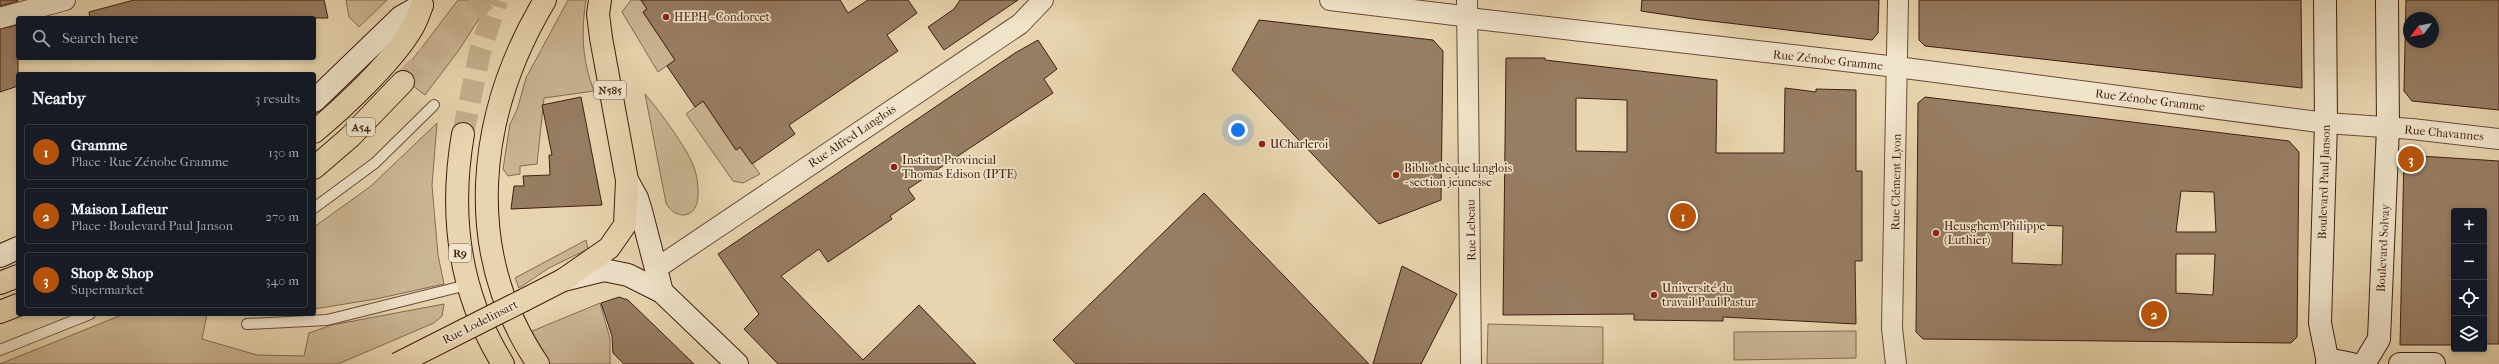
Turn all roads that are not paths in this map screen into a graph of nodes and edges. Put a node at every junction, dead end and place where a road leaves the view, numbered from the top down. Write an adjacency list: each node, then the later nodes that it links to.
1 (65, 0): 11 (street)
2 (545, 0): 39 (main road)
3 (600, 0): 22 (main road, N585)
4 (1043, 0): 26 (street, Rue Alfred Langlois)
5 (1330, 0): 10 (street, Rue Zénobe Gramme)
6 (1898, 0): 12 (street, Rue Clément Lyon)
7 (2325, 0): 16 (street, Boulevard Paul Janson)
8 (2387, 0): 17 (street)
9 (424, 2): 14 (street); 18 (main road)
10 (1467, 9): 12 (street, Rue Zénobe Gramme); 41 (street, Rue Lebeau)
11 (0, 18)
12 (1897, 67): 16 (street, Rue Zénobe Gramme); 42 (street, Rue Clément Lyon)
13 (404, 82): 21 (main road, A54)
14 (316, 98)
15 (434, 105): 23 (lane)
16 (2326, 123): 17 (street, Rue Zénobe Gramme); 43 (street, Boulevard Paul Janson)
17 (2388, 128): 20 (street, Rue Chavannes); 45 (street, Boulevard Solvay)
18 (316, 130)
19 (463, 134): 30 (main road, R9)
20 (2499, 138)
21 (316, 166)
22 (627, 180): 26 (street, N585); 28 (main road, Rue Lodelinsart / N585)
23 (316, 207)
24 (16, 249): 25 (street)
25 (0, 256)
26 (657, 268): 31 (street, N585)
27 (16, 277): 29 (main road)
28 (563, 280): 31 (street, Rue Lodelinsart / N585); 37 (main road, Rue Lodelinsart / N585, bridge)
29 (0, 283)
30 (468, 285): 35 (lane); 38 (main road, R9)
31 (662, 292): 40 (street, N585)
32 (16, 306): 33 (main road)
33 (0, 312)
34 (85, 316): 36 (lane)
35 (247, 324)
36 (0, 350)
37 (397, 364)
38 (503, 364)
39 (538, 364)
40 (737, 364)
41 (1471, 364)
42 (1896, 364)
43 (2327, 364): 44 (street)
44 (2352, 364)
45 (2364, 364)
46 (2400, 364): 47 (street)
47 (2434, 364)

